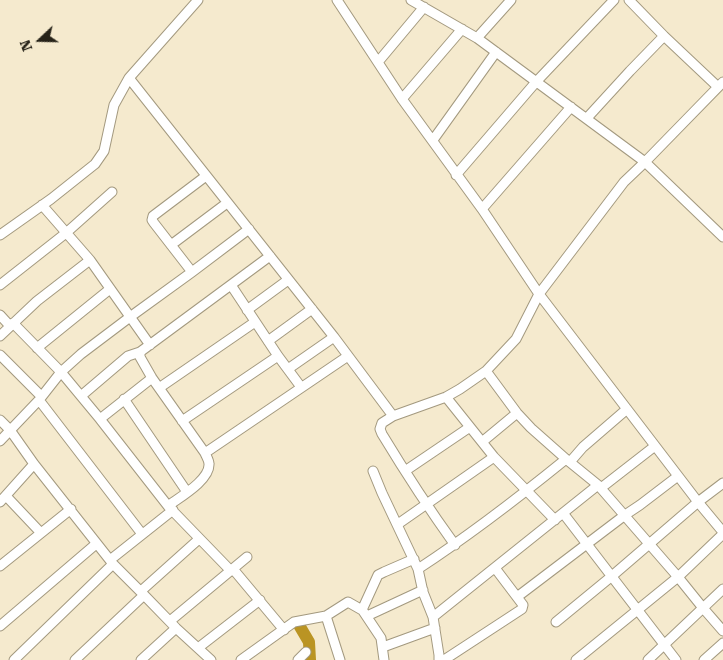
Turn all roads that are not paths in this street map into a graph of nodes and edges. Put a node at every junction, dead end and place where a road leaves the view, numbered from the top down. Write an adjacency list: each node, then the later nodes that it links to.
1 (198, 0): 13 (street)
2 (337, 0): 12 (street)
3 (411, 0): 7 (street)
4 (511, 0): 10 (street)
5 (614, 0): 14 (street)
6 (629, 0): 9 (street)
7 (424, 7): 8 (street); 12 (street)
8 (462, 29): 10 (street); 16 (street)
9 (664, 36): 15 (street); 18 (street)
10 (477, 38): 11 (street)
11 (496, 52): 14 (street); 19 (street)
12 (378, 62): 16 (street)
13 (129, 78): 22 (street); 25 (street)
14 (536, 82): 17 (street); 21 (street)
15 (720, 84): 20 (street)
16 (402, 99): 19 (street)
17 (571, 107): 18 (street); 26 (street)
18 (587, 118): 20 (street)
19 (433, 140): 21 (street)
20 (645, 162): 30 (street); 39 (street)
21 (456, 175): 26 (street)
22 (206, 176): 24 (street); 31 (street)
23 (112, 192): 28 (street)
24 (227, 204): 27 (street); 31 (street)
25 (42, 205): 28 (street); 29 (street)
26 (482, 209): 39 (street)
27 (248, 230): 32 (street); 34 (street)
28 (66, 232): 33 (street); 36 (street)
29 (0, 235)
30 (723, 237)
31 (171, 245): 34 (street)
32 (270, 256): 35 (street); 37 (street)
33 (90, 260): 38 (street); 45 (street)
34 (192, 272): 43 (street)
35 (288, 280): 40 (street); 41 (street)
36 (0, 285)
37 (231, 285): 41 (street); 49 (street)
38 (110, 289): 43 (street); 50 (street)
39 (539, 294): 56 (street); 65 (street)
40 (312, 309): 47 (street); 48 (street)
41 (247, 310): 44 (street)
42 (0, 315): 45 (street)
43 (130, 317): 49 (street); 57 (street)
44 (255, 322): 48 (street); 60 (street)
45 (11, 325): 46 (street); 50 (street)
46 (0, 336)
47 (334, 337): 54 (street); 55 (street)
48 (268, 341): 53 (street)
49 (150, 345): 51 (street)
50 (37, 348): 57 (street)
51 (140, 352): 58 (street); 61 (street)
52 (0, 355): 63 (street)
53 (278, 356): 55 (street); 70 (street)
54 (348, 356): 59 (street); 67 (street)
55 (288, 369): 59 (street)
56 (486, 371): 62 (street); 66 (street)
57 (61, 372): 61 (street); 63 (street)
58 (152, 378): 60 (street); 64 (street)
59 (301, 387): 76 (street)
60 (160, 388): 70 (street)
61 (81, 396): 68 (street)
62 (446, 397): 67 (street); 71 (street)
63 (40, 398): 72 (street); 98 (street)
64 (124, 399): 68 (street); 86 (street)
65 (627, 409): 75 (street); 78 (street)
66 (517, 412): 74 (street); 78 (street)
67 (393, 416): 81 (street)
68 (100, 419): 90 (street)
69 (0, 420): 72 (street)
70 (182, 421): 76 (street)
71 (470, 427): 74 (street); 81 (street)
72 (10, 430): 73 (street); 79 (street)
73 (0, 441)
74 (482, 442): 77 (street)
75 (656, 446): 82 (street); 84 (street)
76 (205, 452): 86 (street)
77 (494, 457): 85 (street); 89 (street)
78 (568, 460): 84 (street); 85 (street)
79 (34, 464): 87 (street); 91 (street)
80 (373, 471): 95 (street)
81 (405, 471): 89 (street)
82 (678, 476): 88 (street); 93 (street)
83 (723, 483): 88 (street)
84 (599, 486): 92 (street); 93 (street)
85 (528, 490): 94 (street); 102 (street)
86 (187, 492): 90 (street)
87 (3, 499): 96 (street)
88 (698, 502): 97 (street); 103 (street)
89 (426, 504): 95 (street); 102 (street)
90 (171, 508): 98 (street); 99 (street)
91 (71, 510): 96 (street); 100 (street)
92 (563, 513): 94 (street); 101 (street)
93 (625, 515): 101 (street); 103 (street)
94 (555, 520): 108 (street)
95 (398, 524): 105 (street)
96 (41, 533): 107 (street)
97 (723, 533): 112 (street)
98 (142, 534): 106 (street)
99 (199, 539): 110 (street); 115 (street)
100 (96, 544): 106 (street); 127 (street)
101 (586, 544): 111 (street); 117 (street)
102 (455, 545): 109 (street)
103 (649, 545): 111 (street); 112 (street)
104 (247, 557): 110 (street)
105 (414, 559): 109 (street); 116 (street)
106 (111, 562): 115 (street); 136 (street)
107 (0, 566)
108 (494, 568): 117 (street); 124 (street)
109 (418, 569): 113 (street)
110 (232, 570): 118 (street); 126 (street)
111 (612, 576): 121 (street); 125 (street)
112 (678, 576): 120 (street); 121 (street)
113 (423, 590): 122 (street); 124 (street)
114 (723, 590): 120 (street)
115 (143, 593): 126 (street); 137 (street)
116 (369, 596): 119 (street); 122 (street)
117 (517, 597): 145 (street)
118 (260, 600): 129 (street); 134 (street)
119 (348, 602): 122 (street); 123 (street)
120 (702, 608): 130 (street); 132 (street)
121 (638, 610): 132 (street); 146 (street)
122 (365, 613): 133 (street)
123 (326, 616): 129 (street); 142 (street)
124 (433, 618): 128 (street)
125 (556, 622)
126 (173, 624): 134 (street); 138 (street)
127 (0, 626)
128 (435, 628): 133 (street); 144 (street)
129 (284, 630): 140 (street)
130 (723, 631)
131 (723, 643): 149 (street)
132 (664, 645): 147 (street); 148 (street)
133 (383, 647): 143 (street)
134 (198, 648): 139 (street)
135 (306, 652): 141 (street)
136 (14, 660)
137 (75, 660)
138 (141, 660)
139 (210, 660)
140 (241, 660)
141 (298, 660)
142 (340, 660)
143 (384, 660)
144 (439, 660)
145 (444, 660)
146 (576, 660)
147 (648, 660)
148 (676, 660)
149 (704, 660)

